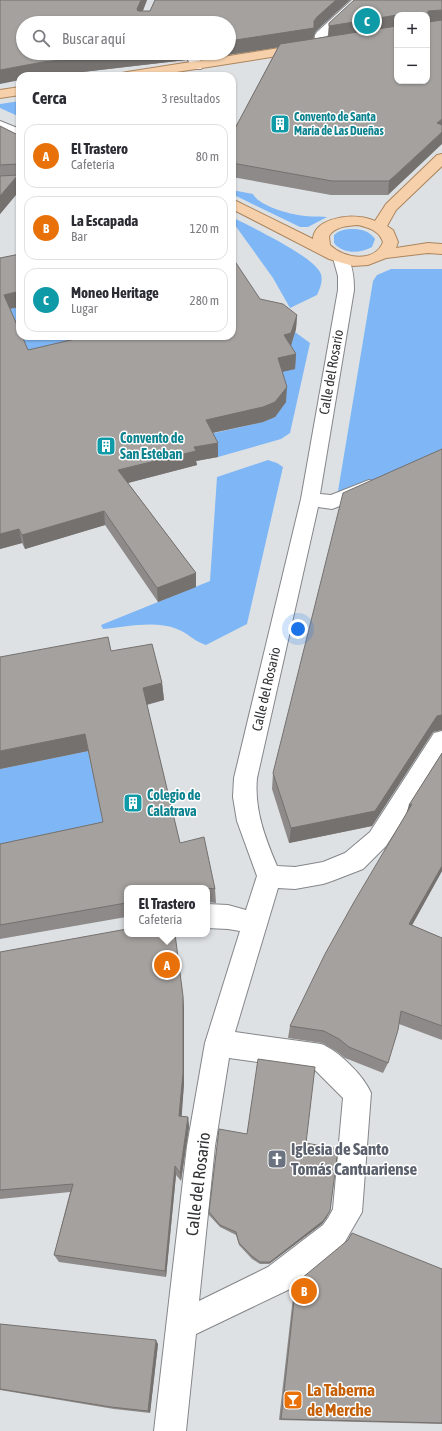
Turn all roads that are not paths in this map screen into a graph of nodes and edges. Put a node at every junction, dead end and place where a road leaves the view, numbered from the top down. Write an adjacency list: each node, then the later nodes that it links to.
1 (359, 0): 3 (street)
2 (333, 44): 3 (main road)
3 (320, 46): 6 (main road)
4 (194, 60): 7 (street)
5 (234, 60): 7 (main road)
6 (236, 60)
7 (197, 66): 8 (main road)
8 (155, 72)
9 (16, 92): 10 (main road)
10 (0, 94)
11 (0, 125): 12 (street)
12 (16, 132)
13 (442, 158): 17 (main road)
14 (16, 184): 15 (main road)
15 (0, 185)
16 (236, 205): 20 (main road)
17 (384, 230): 18 (main road); 19 (main road); 20 (main road)
18 (435, 249): 19 (main road)
19 (385, 254): 20 (main road)
20 (335, 255): 22 (street, Calle del Rosario)
21 (386, 480): 22 (street)
22 (310, 499): 24 (street, Calle del Rosario)
23 (442, 740): 24 (street)
24 (269, 876): 26 (street, Calle del Rosario)
25 (210, 916): 26 (street)
26 (254, 923): 27 (street, Calle del Rosario)
27 (218, 1043): 28 (street, Calle del Rosario); 28 (street)
28 (182, 1325): 29 (street, Calle del Rosario)
29 (170, 1431)

